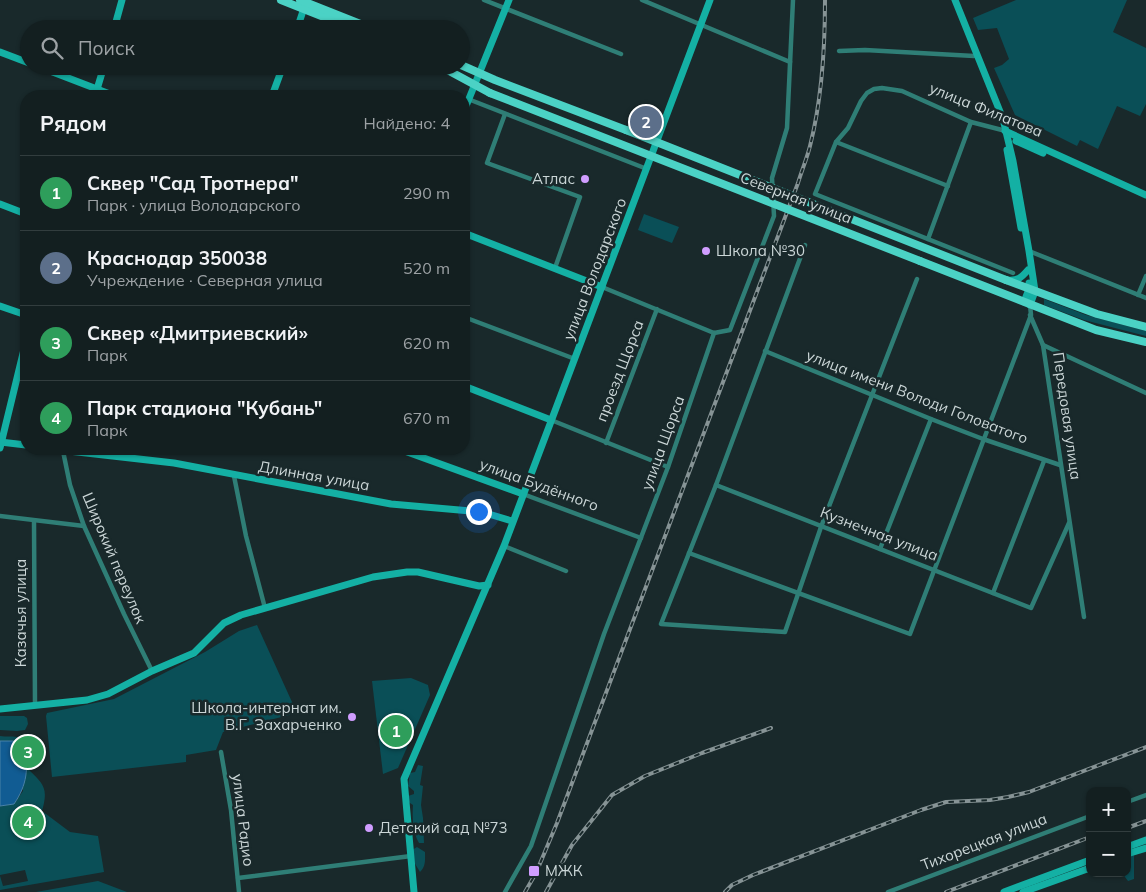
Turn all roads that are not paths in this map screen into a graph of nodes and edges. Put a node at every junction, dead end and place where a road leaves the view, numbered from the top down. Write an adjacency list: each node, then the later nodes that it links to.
1 (122, 0): 11 (street)
2 (282, 0): 9 (main road)
3 (484, 0): 10 (street)
4 (509, 0): 10 (street)
5 (642, 0): 15 (street)
6 (710, 0): 15 (street, улица Володарского)
7 (793, 0): 21 (street)
8 (954, 0): 19 (street); 36 (street)
9 (304, 3): 12 (street); 13 (main road); 14 (main road)
10 (505, 8): 18 (street); 23 (street)
11 (116, 20)
12 (299, 20)
13 (337, 20)
14 (349, 20)
15 (702, 24): 21 (street); 40 (street, улица Володарского)
16 (839, 51): 19 (street)
17 (0, 52): 20 (street)
18 (621, 54)
19 (974, 56): 36 (street)
20 (20, 60)
21 (790, 62): 67 (street)
22 (470, 69): 23 (main road, Северная улица)
23 (478, 73): 28 (street); 55 (main road, Северная улица, bridge)
24 (57, 75): 29 (street)
25 (101, 75): 30 (street)
26 (280, 75): 31 (street)
27 (456, 75): 28 (main road, Северная улица)
28 (473, 85): 32 (street); 60 (main road, Северная улица, bridge)
29 (89, 90)
30 (97, 90)
31 (274, 90)
32 (470, 94)
33 (470, 101): 34 (street)
34 (505, 114): 40 (street); 50 (street)
35 (971, 122): 36 (street, улица Филатова); 37 (street, улица Филатова); 41 (street)
36 (1005, 134): 38 (street); 39 (street); 42 (street, улица Филатова); 51 (street)
37 (836, 142): 41 (street); 47 (street)
38 (1021, 143): 39 (street); 43 (street)
39 (1011, 149): 49 (street)
40 (647, 169): 56 (street, улица Володарского)
41 (948, 186): 47 (street)
42 (1146, 196)
43 (1146, 200)
44 (0, 204): 45 (street)
45 (20, 212)
46 (470, 235): 50 (street)
47 (928, 239): 52 (street)
48 (805, 245): 70 (street)
49 (1029, 251): 57 (street); 58 (street)
50 (555, 268): 56 (street)
51 (1028, 270): 55 (street); 57 (street)
52 (1012, 273)
53 (1146, 276): 58 (street)
54 (917, 278): 75 (street)
55 (1006, 280): 57 (main road, Северная улица)
56 (602, 287): 62 (street); 71 (street, улица Володарского)
57 (1032, 290): 60 (street); 66 (main road, Северная улица)
58 (1138, 295): 59 (street)
59 (1146, 298)
60 (1027, 303): 64 (street, Передовая улица); 68 (main road, Северная улица)
61 (0, 306): 63 (street)
62 (657, 309): 67 (street); 79 (street, проезд Щорса)
63 (20, 314)
64 (1030, 315): 69 (street, Передовая улица); 78 (street)
65 (470, 319): 71 (street)
66 (1146, 327)
67 (714, 333): 87 (street, улица Щорса)
68 (1146, 342)
69 (1044, 345): 74 (street); 86 (street, Передовая улица)
70 (765, 351): 75 (street, улица имени Володи Головатого); 89 (street)
71 (576, 359): 76 (street, улица Володарского)
72 (20, 365): 80 (street)
73 (470, 388): 76 (street)
74 (1146, 394)
75 (872, 396): 77 (street, улица имени Володи Головатого); 96 (street)
76 (551, 420): 79 (street); 90 (street, улица Володарского)
77 (931, 420): 78 (street, улица имени Володи Головатого); 99 (street)
78 (983, 439): 85 (street, улица имени Володи Головатого); 101 (street)
79 (606, 443): 87 (street)
80 (0, 444): 81 (street)
81 (20, 445)
82 (65, 455): 95 (street, Широкий переулок)
83 (108, 455): 88 (street, Длинная улица)
84 (415, 455): 90 (street, улица Будённого)
85 (1044, 461): 86 (street, улица имени Володи Головатого); 105 (street)
86 (1060, 465): 94 (street, Передовая улица)
87 (668, 468): 97 (street, улица Щорса)
88 (234, 476): 93 (street, Длинная улица); 106 (street)
89 (716, 484): 96 (street, Кузнечная улица); 100 (street)
90 (523, 494): 93 (street, улица Володарского); 97 (street, улица Будённого)
91 (0, 516): 92 (street)
92 (34, 521): 95 (street); 109 (street, Казачья улица)
93 (512, 521): 98 (street, улица Володарского)
94 (1069, 523): 105 (street, Кузнечная улица); 107 (street, Передовая улица)
95 (84, 526): 108 (street, Широкий переулок)
96 (822, 527): 99 (street, Кузнечная улица); 104 (street)
97 (641, 538): 125 (street, улица Щорса)
98 (504, 546): 102 (street); 103 (street, улица Володарского)
99 (880, 549): 101 (street, Кузнечная улица)
100 (689, 553): 104 (street); 104 (street)
101 (934, 570): 104 (street); 105 (street, Кузнечная улица)
102 (566, 572)
103 (488, 585): 106 (street); 119 (street, улица Володарского)
104 (798, 593)
105 (993, 593)
106 (265, 608): 108 (street)
107 (1084, 618)
108 (152, 671): 109 (street)
109 (34, 706): 110 (street)
110 (0, 709)
111 (221, 752): 122 (street, улица Радио)
112 (1146, 795): 113 (street)
113 (1131, 801)
114 (1086, 818): 126 (street, Тихорецкая улица)
115 (1146, 840): 116 (street)
116 (1131, 846)
117 (1146, 848): 118 (street)
118 (1131, 853)
119 (411, 856): 122 (street); 124 (street, улица Володарского)
120 (1086, 861): 127 (street)
121 (1086, 869): 128 (street)
122 (238, 878): 123 (street, улица Радио)
123 (239, 892)
124 (414, 892)
125 (505, 892)
126 (888, 892)
127 (1004, 892)
128 (1024, 892)

